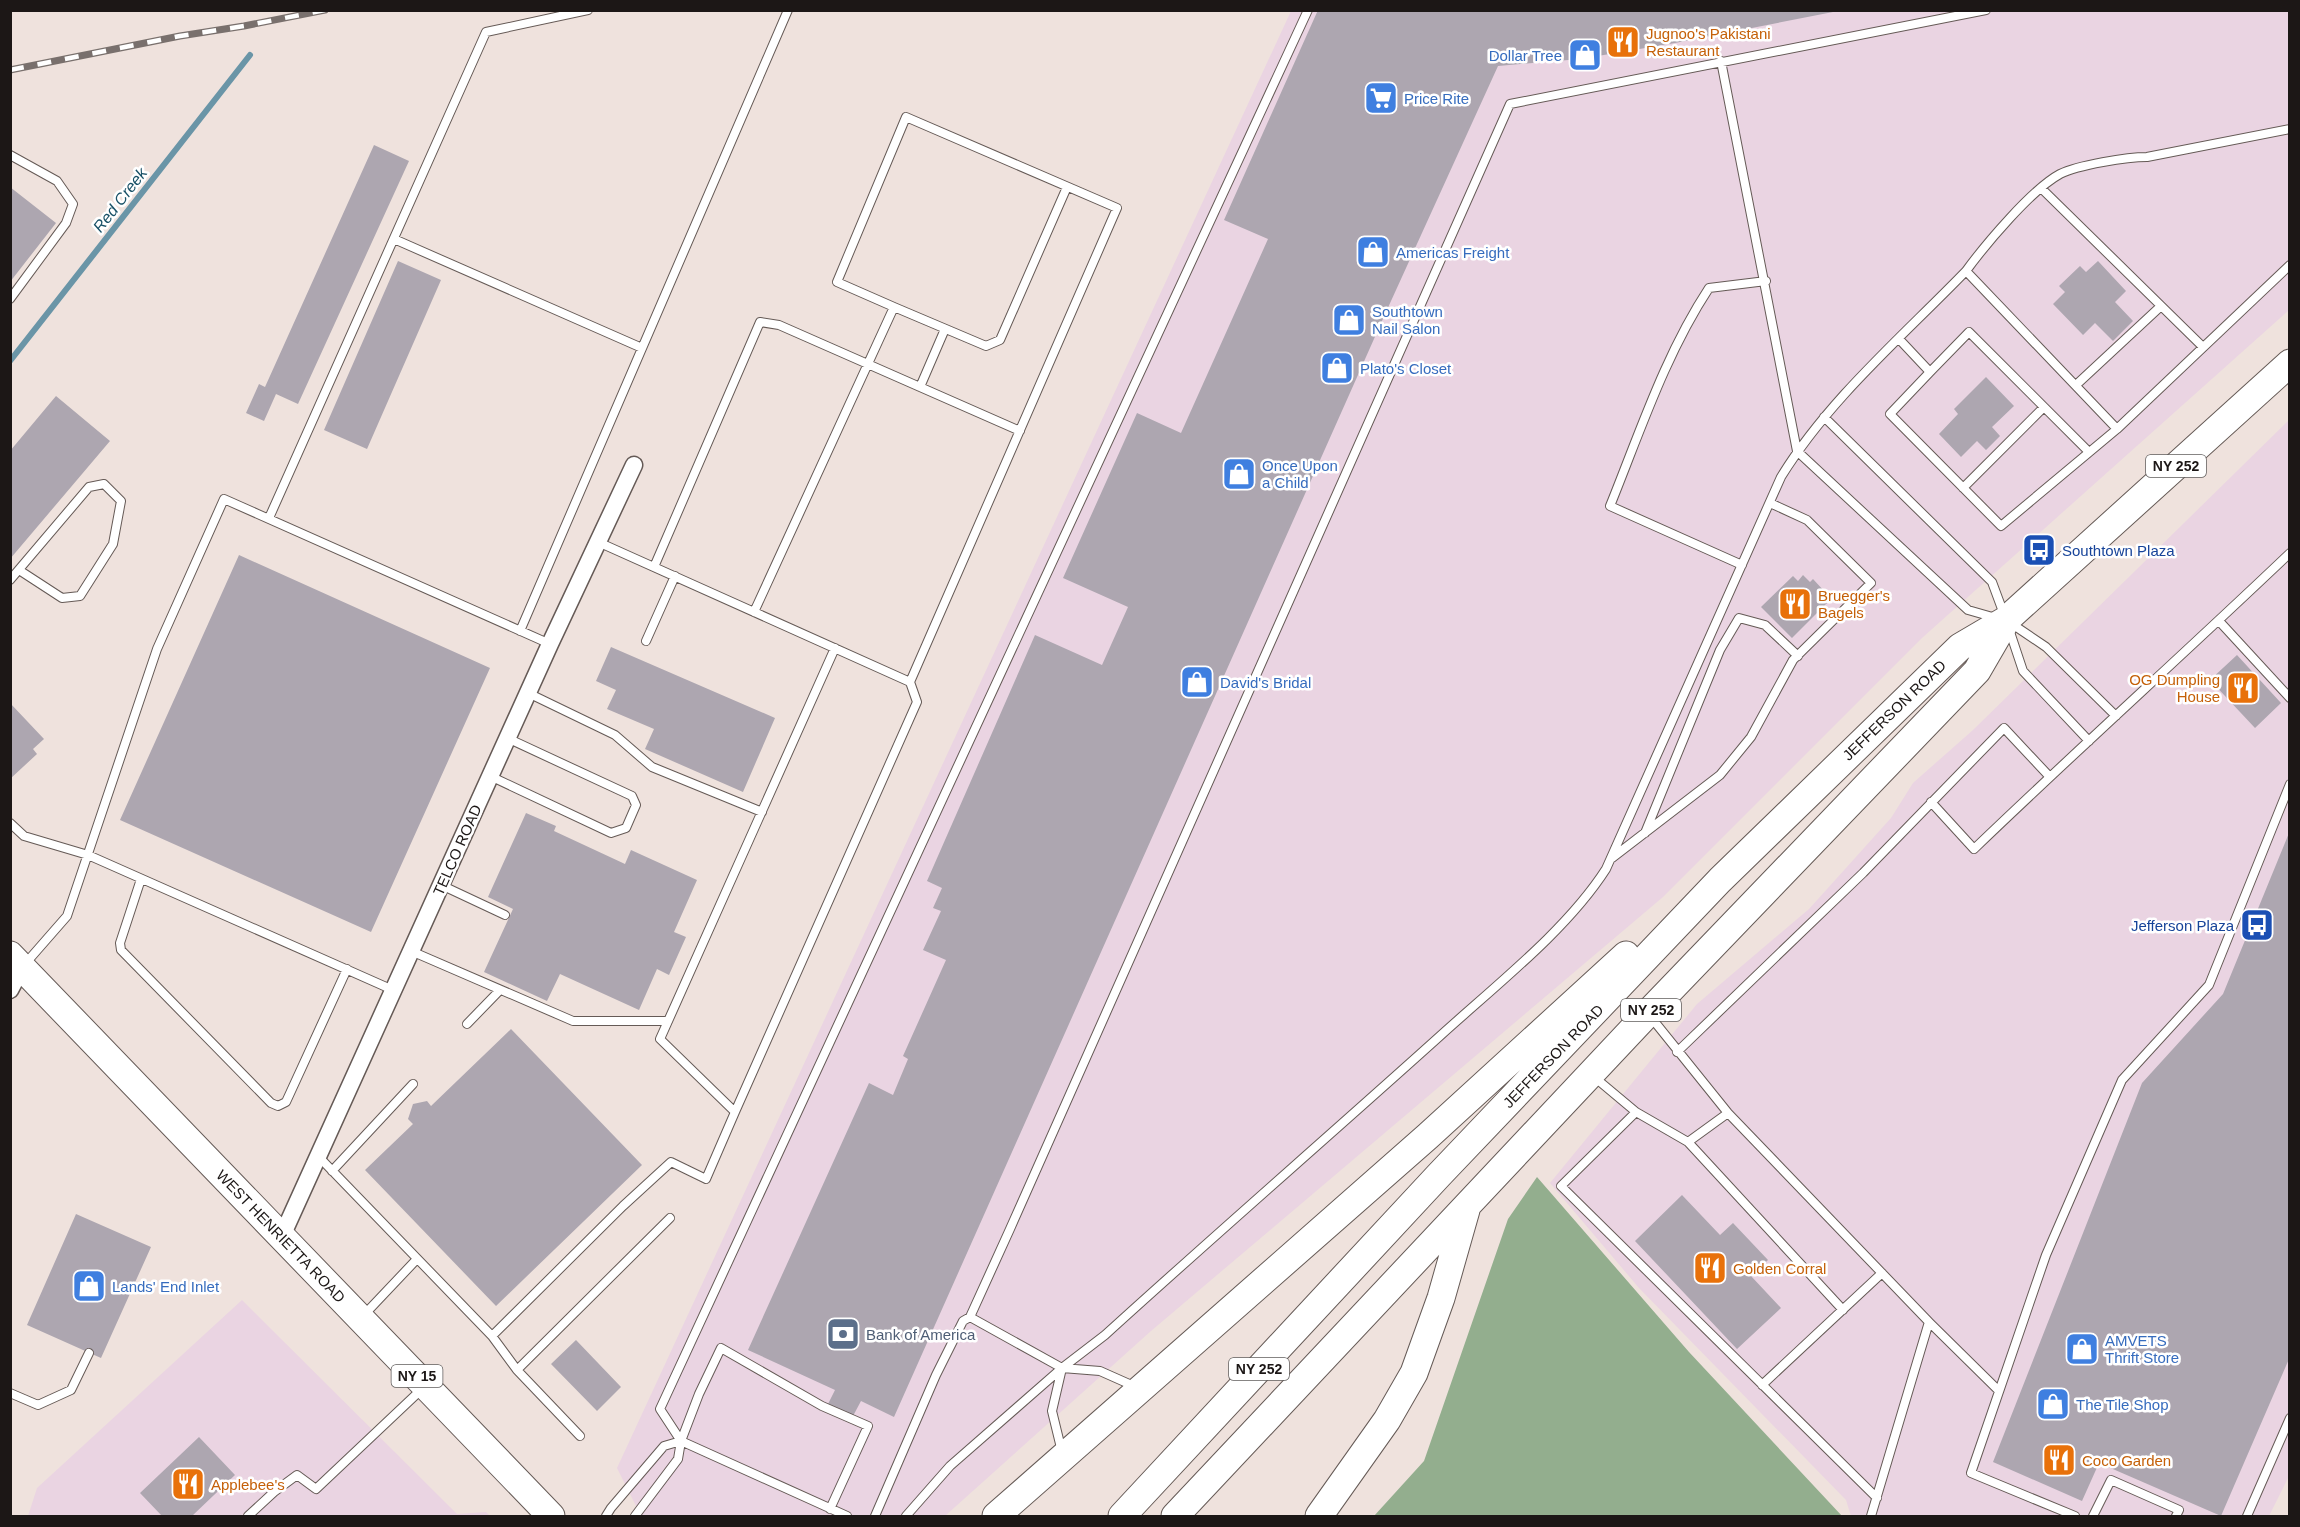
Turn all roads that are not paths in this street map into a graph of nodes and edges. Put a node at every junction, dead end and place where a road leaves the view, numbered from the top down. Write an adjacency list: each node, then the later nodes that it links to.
1 (588, 10): 11 (lane)
2 (788, 10): 21 (lane)
3 (1308, 10): 108 (lane)
4 (1986, 10): 5 (lane)
5 (1721, 61): 14 (lane); 95 (lane)
6 (2286, 129): 7 (lane); 10 (lane)
7 (2289, 138)
8 (10, 155): 15 (lane)
9 (1068, 187): 17 (lane); 18 (lane); 30 (lane)
10 (2042, 189): 13 (lane); 16 (lane)
11 (393, 240): 21 (lane); 36 (lane)
12 (2289, 265): 20 (lane)
13 (1966, 271): 19 (lane); 25 (lane)
14 (1766, 281): 31 (lane); 39 (lane)
15 (10, 299)
16 (2161, 306): 20 (lane); 25 (lane)
17 (894, 307): 18 (lane); 22 (lane)
18 (945, 329): 26 (lane)
19 (1899, 339): 24 (lane); 28 (lane)
20 (2203, 347): 29 (lane)
21 (642, 348): 47 (lane)
22 (868, 364): 26 (lane); 40 (lane); 44 (lane)
23 (2289, 364): 45 (main road, JEFFERSON ROAD / NY 252)
24 (1930, 372): 27 (lane); 34 (lane)
25 (2076, 385): 29 (lane)
26 (920, 387): 30 (lane)
27 (2044, 407): 32 (lane); 34 (lane)
28 (1824, 417): 31 (lane); 45 (lane)
29 (2117, 429): 32 (lane)
30 (1020, 431): 52 (lane)
31 (1797, 451): 35 (lane); 45 (lane)
32 (2089, 452): 34 (lane)
33 (633, 465): 37 (street, TELCO ROAD)
34 (1963, 488)
35 (1770, 503): 39 (lane); 51 (lane)
36 (269, 518): 47 (lane); 65 (lane)
37 (598, 542): 40 (lane); 49 (street, TELCO ROAD)
38 (2289, 553): 46 (lane)
39 (1742, 565): 66 (lane)
40 (654, 567): 42 (lane)
41 (20, 570): 41 (lane); 43 (lane)
42 (675, 576): 44 (lane); 48 (lane)
43 (10, 580)
44 (754, 612): 50 (lane)
45 (2006, 620): 55 (lane); 57 (lane); 68 (main road, JEFFERSON ROAD / NY 252); 76 (main road, JEFFERSON ROAD / NY 252)
46 (2220, 621): 54 (lane); 55 (lane)
47 (520, 631): 49 (lane)
48 (646, 641)
49 (550, 644): 53 (street, TELCO ROAD)
50 (835, 648): 52 (lane); 62 (lane)
51 (1798, 656): 64 (lane); 64 (lane)
52 (910, 682): 82 (lane)
53 (528, 693): 56 (street, TELCO ROAD); 62 (lane)
54 (2289, 698)
55 (2116, 716): 57 (lane)
56 (507, 738): 58 (street, TELCO ROAD); 58 (lane)
57 (2089, 741): 59 (lane)
58 (490, 776): 69 (street, TELCO ROAD)
59 (2049, 776): 61 (lane); 61 (lane)
60 (2289, 784): 104 (lane)
61 (1931, 802): 79 (lane)
62 (762, 812): 77 (lane)
63 (10, 823): 65 (lane)
64 (1645, 833): 66 (lane)
65 (88, 855): 67 (lane); 73 (lane)
66 (1611, 860): 99 (lane)
67 (141, 879): 72 (lane); 72 (lane)
68 (1720, 880): 103 (main road); 120 (main road, JEFFERSON ROAD / NY 252)
69 (441, 885): 70 (lane); 71 (street, TELCO ROAD)
70 (505, 915)
71 (411, 951): 74 (street, TELCO ROAD); 75 (lane)
72 (347, 969): 74 (lane)
73 (13, 971): 90 (main road, WEST HENRIETTA ROAD / NY 15)
74 (393, 990): 86 (street, TELCO ROAD)
75 (500, 990): 77 (lane); 78 (lane)
76 (1648, 1013): 79 (lane); 80 (main road, JEFFERSON ROAD / NY 252)
77 (668, 1021): 82 (lane)
78 (467, 1024)
79 (1677, 1052): 84 (lane)
80 (1591, 1074): 83 (lane); 88 (main road, JEFFERSON ROAD / NY 252)
81 (413, 1084): 87 (lane)
82 (735, 1112): 97 (lane)
83 (1636, 1112): 85 (lane); 102 (lane)
84 (1728, 1113): 85 (lane); 92 (lane)
85 (1688, 1142): 93 (lane)
86 (318, 1156): 87 (lane); 90 (street, TELCO ROAD)
87 (332, 1171): 91 (lane)
88 (1467, 1204): 121 (main road, JEFFERSON ROAD / NY 252); 122 (main road)
89 (670, 1218): 100 (lane)
90 (282, 1236): 94 (main road, WEST HENRIETTA ROAD / NY 15)
91 (417, 1258): 94 (lane); 97 (lane)
92 (1882, 1274): 93 (lane); 96 (lane)
93 (1843, 1310): 102 (lane)
94 (361, 1318): 101 (main road, WEST HENRIETTA ROAD / NY 15)
95 (967, 1319): 99 (lane); 117 (lane)
96 (1929, 1322): 104 (lane); 110 (lane)
97 (492, 1336): 100 (lane)
98 (89, 1353): 105 (lane)
99 (1062, 1368): 103 (lane); 109 (lane); 118 (lane)
100 (517, 1370): 107 (lane)
101 (426, 1385): 112 (lane); 113 (main road, WEST HENRIETTA ROAD / NY 15)
102 (1762, 1385): 110 (lane)
103 (1142, 1390): 109 (main road)
104 (1999, 1391): 124 (lane)
105 (10, 1393)
106 (2289, 1418): 127 (lane)
107 (580, 1436)
108 (681, 1441): 111 (lane); 111 (lane); 114 (lane); 115 (lane)
109 (1063, 1458): 119 (main road)
110 (1877, 1498): 123 (lane)
111 (830, 1509): 116 (lane)
112 (248, 1516)
113 (551, 1516)
114 (606, 1516)
115 (635, 1516)
116 (847, 1516)
117 (875, 1516)
118 (906, 1516)
119 (996, 1516)
120 (1122, 1516)
121 (1175, 1516)
122 (1319, 1516)
123 (1871, 1516)
124 (2075, 1516)
125 (2093, 1516): 126 (lane)
126 (2176, 1516)
127 (2247, 1516)

